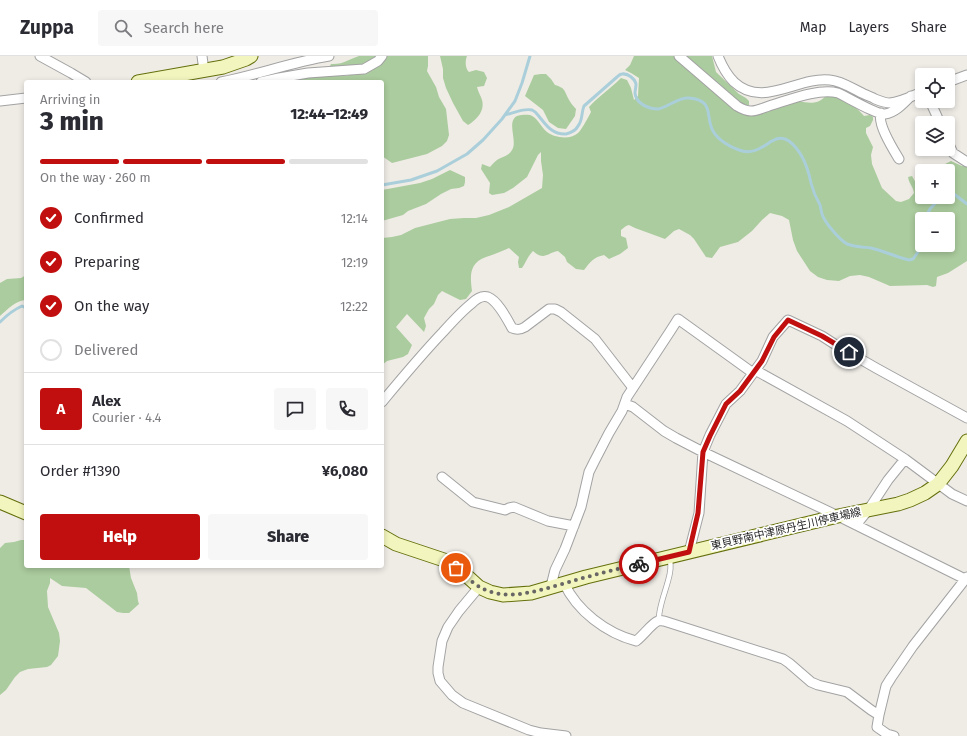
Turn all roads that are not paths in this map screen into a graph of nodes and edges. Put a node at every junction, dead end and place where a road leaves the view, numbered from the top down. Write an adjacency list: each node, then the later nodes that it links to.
1 (40, 56): 11 (street)
2 (202, 56): 8 (street)
3 (251, 56): 8 (main road)
4 (329, 56): 13 (street)
5 (382, 56): 14 (street)
6 (679, 56): 19 (street)
7 (718, 56): 16 (street)
8 (204, 71): 12 (main road)
9 (967, 75): 10 (street)
10 (955, 79)
11 (83, 80)
12 (150, 80)
13 (230, 80)
14 (270, 80)
15 (915, 95): 16 (street)
16 (911, 96): 19 (street)
17 (24, 98): 18 (street)
18 (0, 101)
19 (881, 113): 21 (street)
20 (955, 154): 22 (street)
21 (899, 159)
22 (967, 162)
23 (754, 371): 24 (street); 27 (street); 29 (street); 30 (street)
24 (633, 388): 25 (street); 26 (street)
25 (384, 400)
26 (625, 404): 29 (street); 39 (street)
27 (967, 418)
28 (967, 441): 32 (main road, 東貝野南中津原丹生川停車場線)
29 (703, 452): 37 (street); 41 (street)
30 (905, 459): 32 (street); 35 (street)
31 (442, 478): 39 (street)
32 (938, 484): 33 (street); 35 (main road, 東貝野南中津原丹生川停車場線)
33 (967, 501)
34 (0, 502): 36 (main road)
35 (869, 510): 37 (main road, 東貝野南中津原丹生川停車場線); 38 (street)
36 (24, 512)
37 (838, 516): 38 (street); 41 (main road, 東貝野南中津原丹生川停車場線)
38 (856, 525): 43 (street)
39 (574, 526): 44 (street)
40 (384, 537): 45 (main road, 東貝野南中津原丹生川停車場線)
41 (689, 552): 42 (main road, 東貝野南中津原丹生川停車場線)
42 (669, 557): 44 (main road, 東貝野南中津原丹生川停車場線); 46 (lane)
43 (967, 579): 47 (street)
44 (558, 584): 45 (main road, 東貝野南中津原丹生川停車場線); 46 (street)
45 (479, 587): 49 (street)
46 (659, 620): 47 (street)
47 (878, 715): 48 (street)
48 (888, 735)
49 (566, 736)

